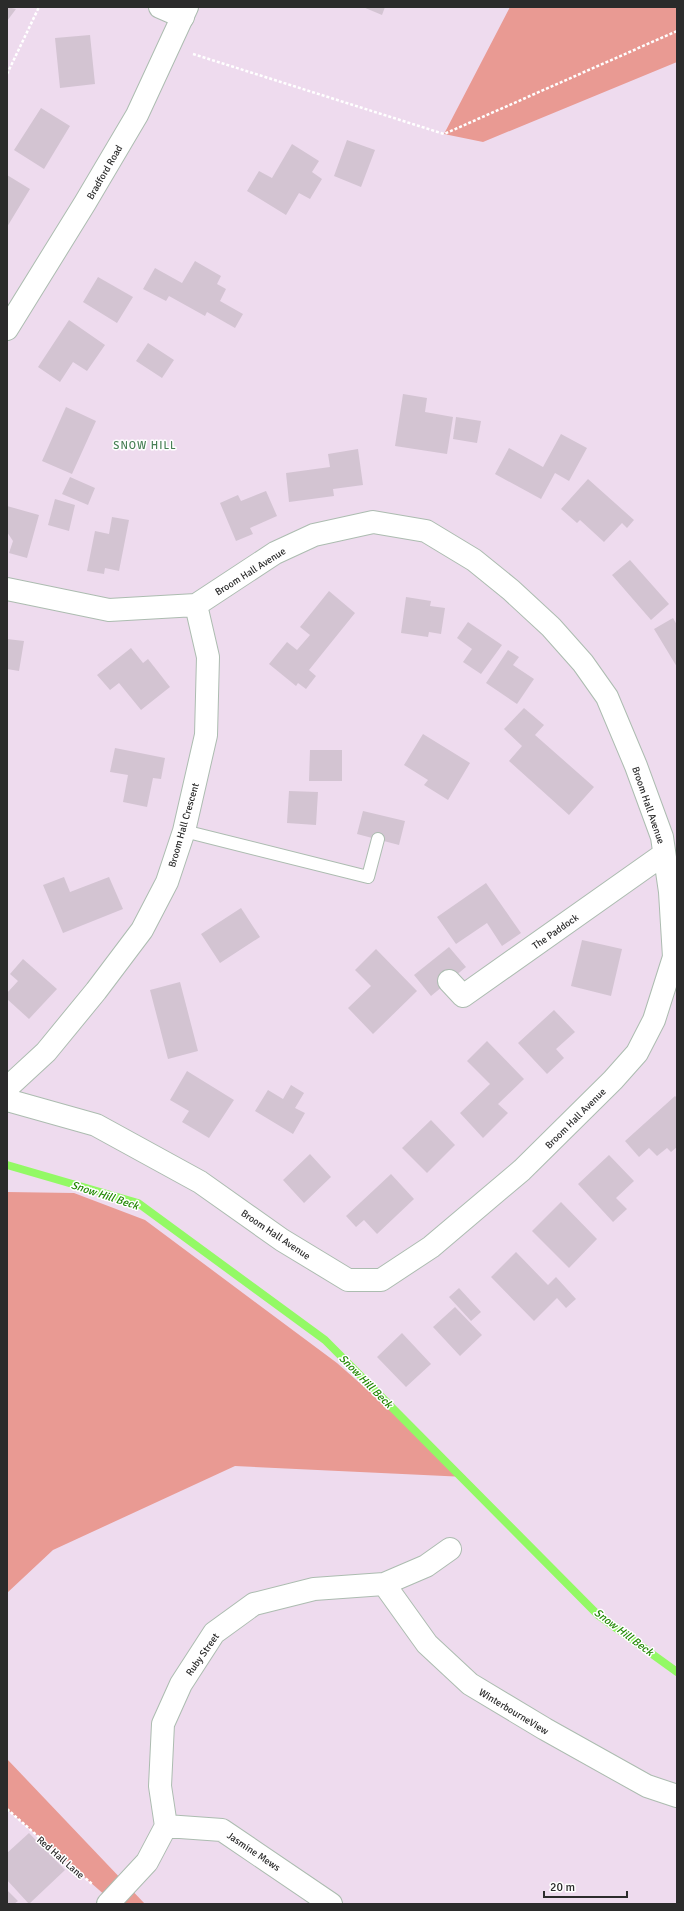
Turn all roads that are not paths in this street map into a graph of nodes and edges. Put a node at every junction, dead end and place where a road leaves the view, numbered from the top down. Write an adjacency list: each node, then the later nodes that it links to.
1 (160, 7): 2 (street)
2 (185, 12): 3 (street, Bradford Road)
3 (7, 329)
4 (7, 589): 5 (street)
5 (196, 605): 6 (street, Broom Hall Crescent); 8 (street, Broom Hall Avenue)
6 (184, 831): 7 (lane); 10 (street, Broom Hall Crescent)
7 (378, 839)
8 (664, 854): 9 (street, The Paddock); 11 (street, Broom Hall Avenue)
9 (449, 981)
10 (7, 1088)
11 (7, 1100)
12 (450, 1549): 13 (street, Ruby Street)
13 (384, 1584): 14 (street, WinterbourneView); 15 (street, Ruby Street)
14 (677, 1796)
15 (166, 1826): 16 (street); 17 (street, Jasmine Mews)
16 (109, 1902)
17 (331, 1904)

